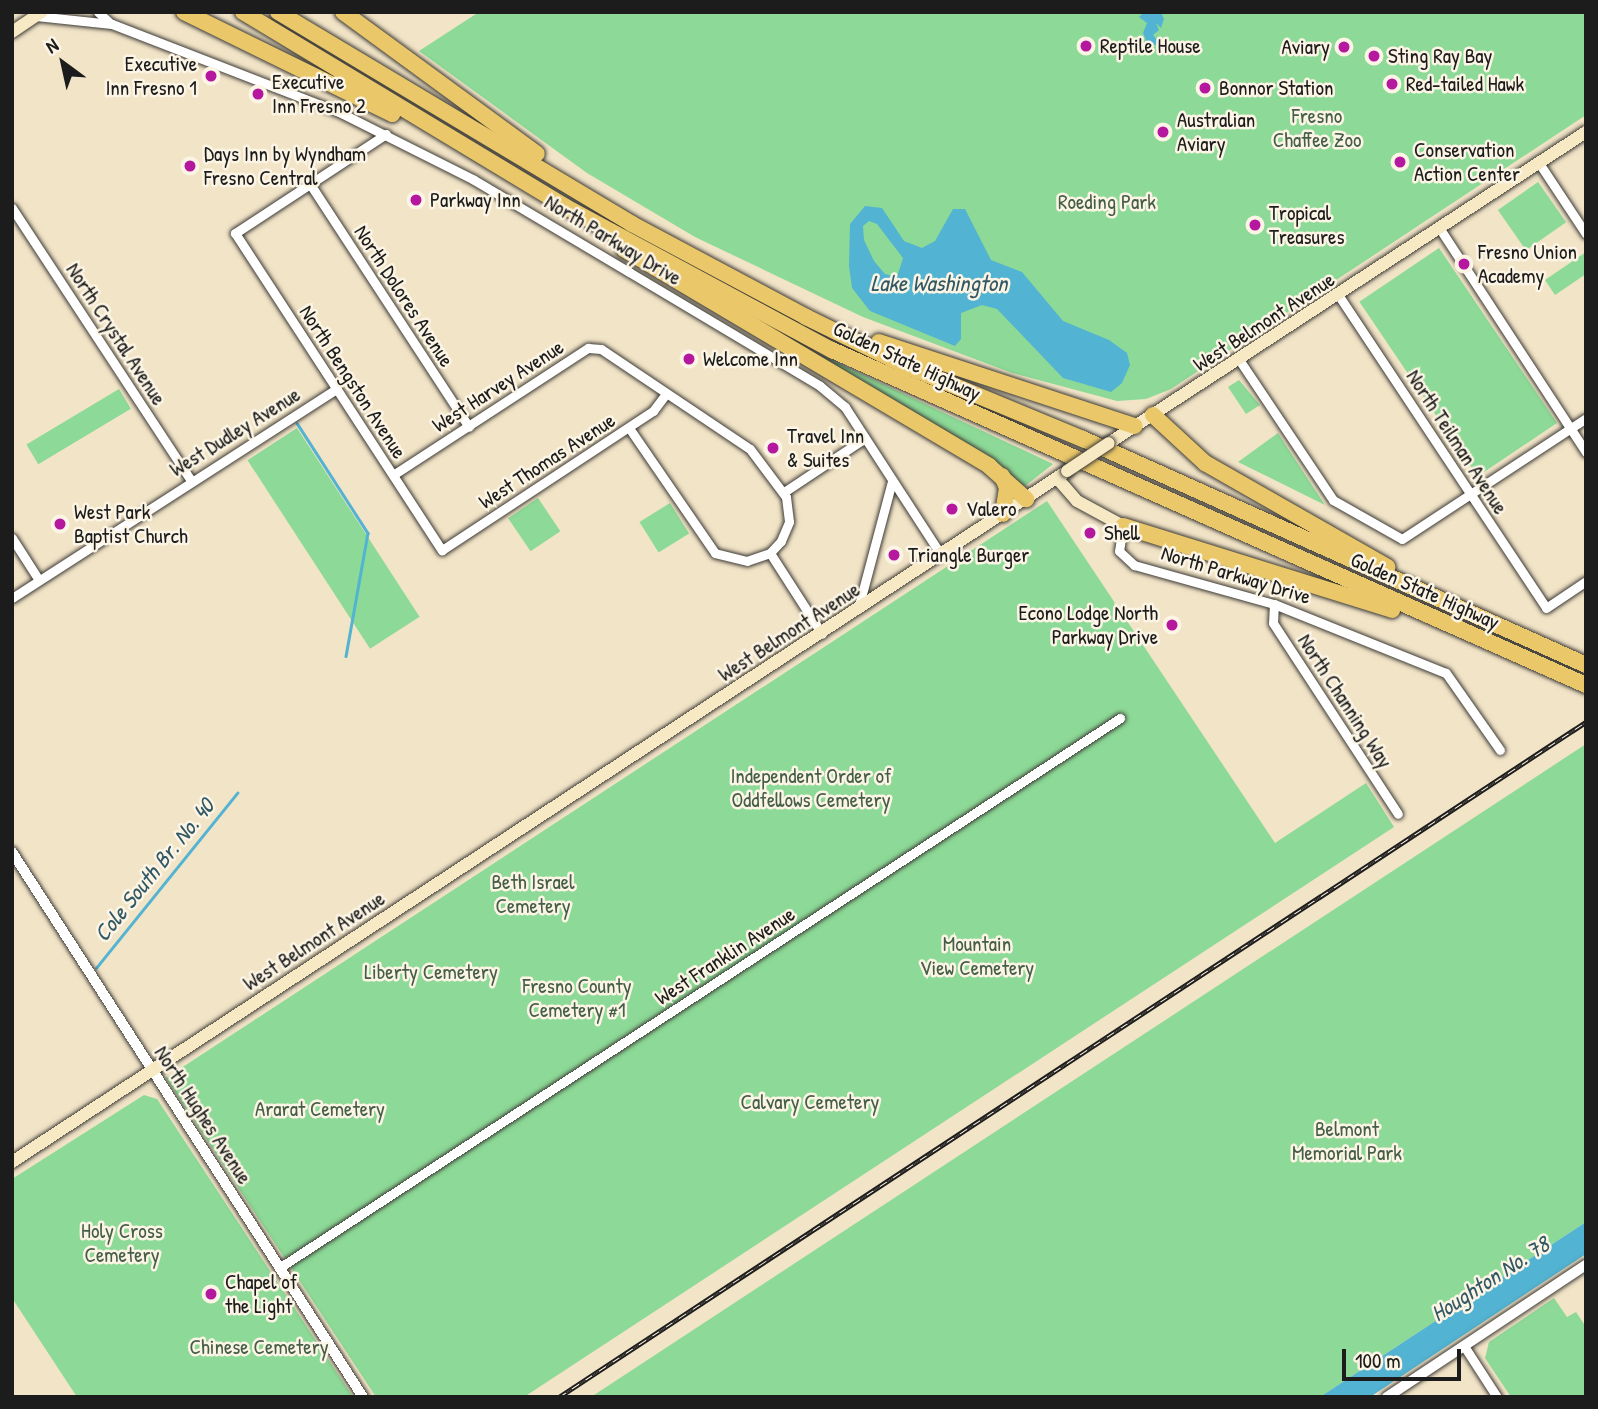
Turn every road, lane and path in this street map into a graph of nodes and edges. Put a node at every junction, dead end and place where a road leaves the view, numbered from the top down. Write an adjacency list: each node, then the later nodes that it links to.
1 (98, 12): 7 (street, North Parkway Drive)
2 (184, 12): 11 (highway)
3 (243, 12): 11 (highway, Golden State Highway)
4 (278, 12): 16 (highway, Golden State Highway)
5 (343, 12): 16 (highway)
6 (39, 14): 7 (street, North Parkway Drive); 8 (main road)
7 (112, 24): 10 (street, North Parkway Drive)
8 (12, 32)
9 (1586, 132): 12 (main road, West Belmont Avenue)
10 (386, 134): 13 (street); 30 (street, North Parkway Drive)
11 (449, 136): 14 (highway, Golden State Highway)
12 (1539, 163): 17 (main road, West Belmont Avenue); 18 (street)
13 (310, 184): 22 (street, North Bengston Avenue); 26 (street, North Dolores Avenue)
14 (566, 207): 34 (highway); 53 (highway, Golden State Highway)
15 (12, 208): 35 (street, North Crystal Avenue)
16 (632, 224): 20 (highway, Golden State Highway)
17 (1440, 229): 19 (main road, West Belmont Avenue); 29 (street)
18 (1586, 234)
19 (1339, 296): 21 (main road, West Belmont Avenue); 38 (street, North Teilman Avenue)
20 (806, 317): 27 (highway); 51 (highway, Golden State Highway)
21 (1240, 361): 24 (main road, West Belmont Avenue); 38 (street)
22 (336, 389): 33 (street, North Bengston Avenue); 35 (street, West Dudley Avenue)
23 (665, 395): 26 (street, West Harvey Avenue); 28 (street, West Thomas Avenue); 37 (street)
24 (1153, 415): 27 (main road, West Belmont Avenue); 51 (highway)
25 (1586, 418): 29 (street)
26 (469, 426): 33 (street, West Harvey Avenue)
27 (1135, 426): 32 (main road, West Belmont Avenue, bridge)
28 (629, 428): 43 (street, West Thomas Avenue); 44 (street)
29 (1570, 428): 31 (street); 38 (street)
30 (865, 438): 36 (street, North Parkway Drive); 37 (street)
31 (1586, 452)
32 (1062, 474): 39 (main road, West Belmont Avenue); 41 (main road)
33 (393, 475): 43 (street, North Bengston Avenue)
34 (1002, 476): 39 (highway); 40 (highway)
35 (191, 480): 46 (street, West Dudley Avenue)
36 (892, 481): 45 (street, North Parkway Drive); 50 (street)
37 (784, 492): 44 (street)
38 (1470, 494): 47 (street, North Teilman Avenue)
39 (1026, 499): 40 (main road, West Belmont Avenue)
40 (1003, 514): 45 (main road, West Belmont Avenue)
41 (1124, 526): 49 (street, North Parkway Drive); 53 (highway)
42 (12, 538): 46 (street)
43 (443, 550)
44 (770, 553): 52 (street)
45 (941, 555): 50 (main road, West Belmont Avenue)
46 (39, 580): 48 (street, West Dudley Avenue)
47 (1586, 581)
48 (12, 598)
49 (1274, 604): 57 (street, North Parkway Drive); 58 (street, North Channing Way)
50 (857, 611): 52 (main road, West Belmont Avenue)
51 (1500, 629): 54 (highway, Golden State Highway)
52 (822, 634): 60 (main road, West Belmont Avenue)
53 (1471, 635): 55 (highway, Golden State Highway)
54 (1586, 665)
55 (1586, 685)
56 (1120, 718): 63 (street, West Franklin Avenue)
57 (1500, 750)
58 (1398, 814)
59 (12, 852): 60 (street, North Hughes Avenue)
60 (150, 1070): 61 (main road, West Belmont Avenue); 63 (street, North Hughes Avenue)
61 (12, 1162)
62 (1586, 1265): 64 (street)
63 (279, 1268): 65 (street, North Hughes Avenue)
64 (1464, 1346): 66 (street); 67 (street)
65 (363, 1397)
66 (1387, 1397)
67 (1497, 1397)

